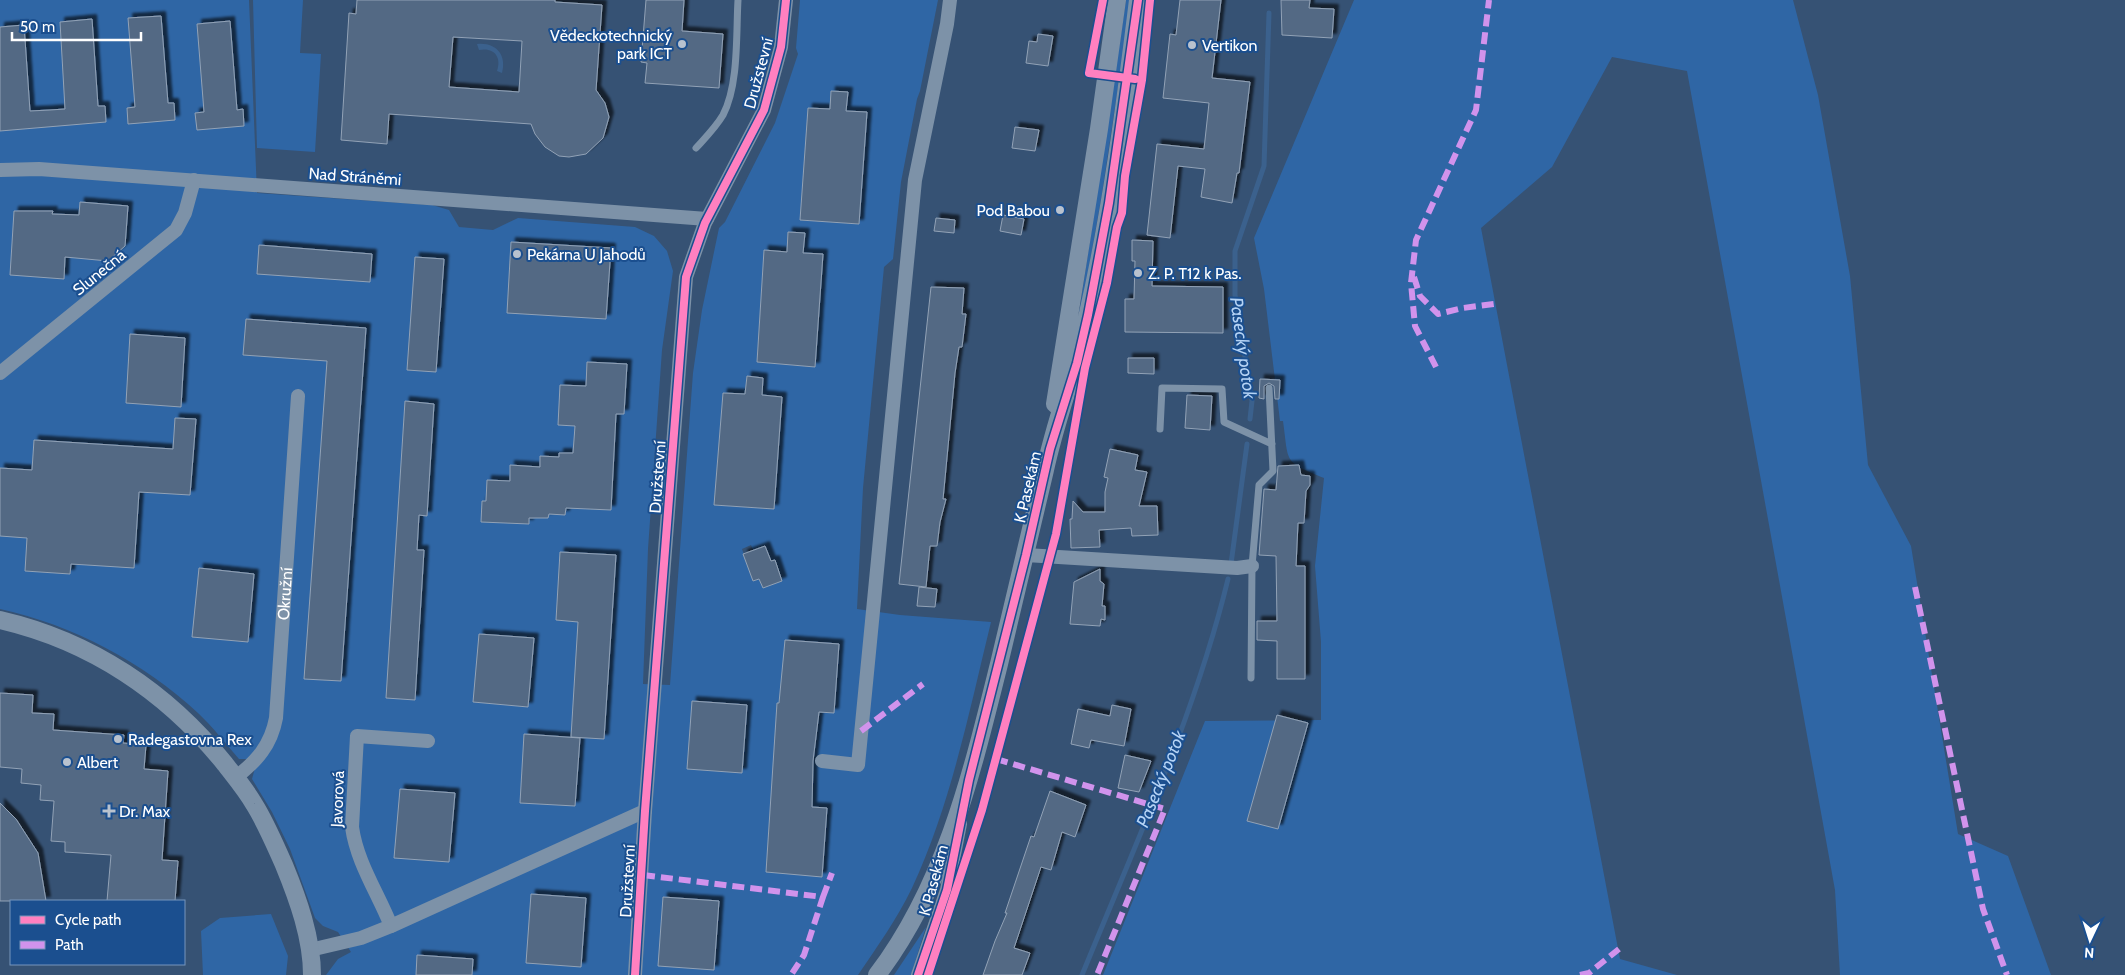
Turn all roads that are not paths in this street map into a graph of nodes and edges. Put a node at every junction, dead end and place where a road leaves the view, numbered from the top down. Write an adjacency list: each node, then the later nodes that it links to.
1 (738, 0): 6 (lane)
2 (786, 0): 9 (street, Družstevní)
3 (950, 0): 21 (street)
4 (1117, 0): 15 (street, K Pasekám)
5 (1138, 0): 15 (street, K Pasekám)
6 (696, 148)
7 (0, 170): 8 (street, Nad Stráněmi)
8 (194, 180): 9 (street, Nad Stráněmi); 10 (street, Slunečná)
9 (707, 219): 24 (street, Družstevní)
10 (0, 373)
11 (1269, 388): 14 (lane)
12 (298, 396): 22 (street, Okružní)
13 (1160, 429): 14 (lane)
14 (1272, 444): 17 (lane)
15 (1050, 449): 16 (street, K Pasekám)
16 (1026, 555): 17 (street); 23 (street, K Pasekám)
17 (1252, 566): 19 (lane)
18 (0, 620): 22 (street)
19 (1251, 678)
20 (428, 741): 25 (street, Javorová)
21 (822, 761)
22 (236, 778): 26 (street)
23 (969, 780): 29 (street); 30 (street, K Pasekám)
24 (645, 811): 25 (street, Družstevní); 28 (street, Družstevní)
25 (391, 926): 26 (street, Družstevní)
26 (310, 950): 27 (street)
27 (312, 975)
28 (635, 975)
29 (877, 975)
30 (918, 975)

